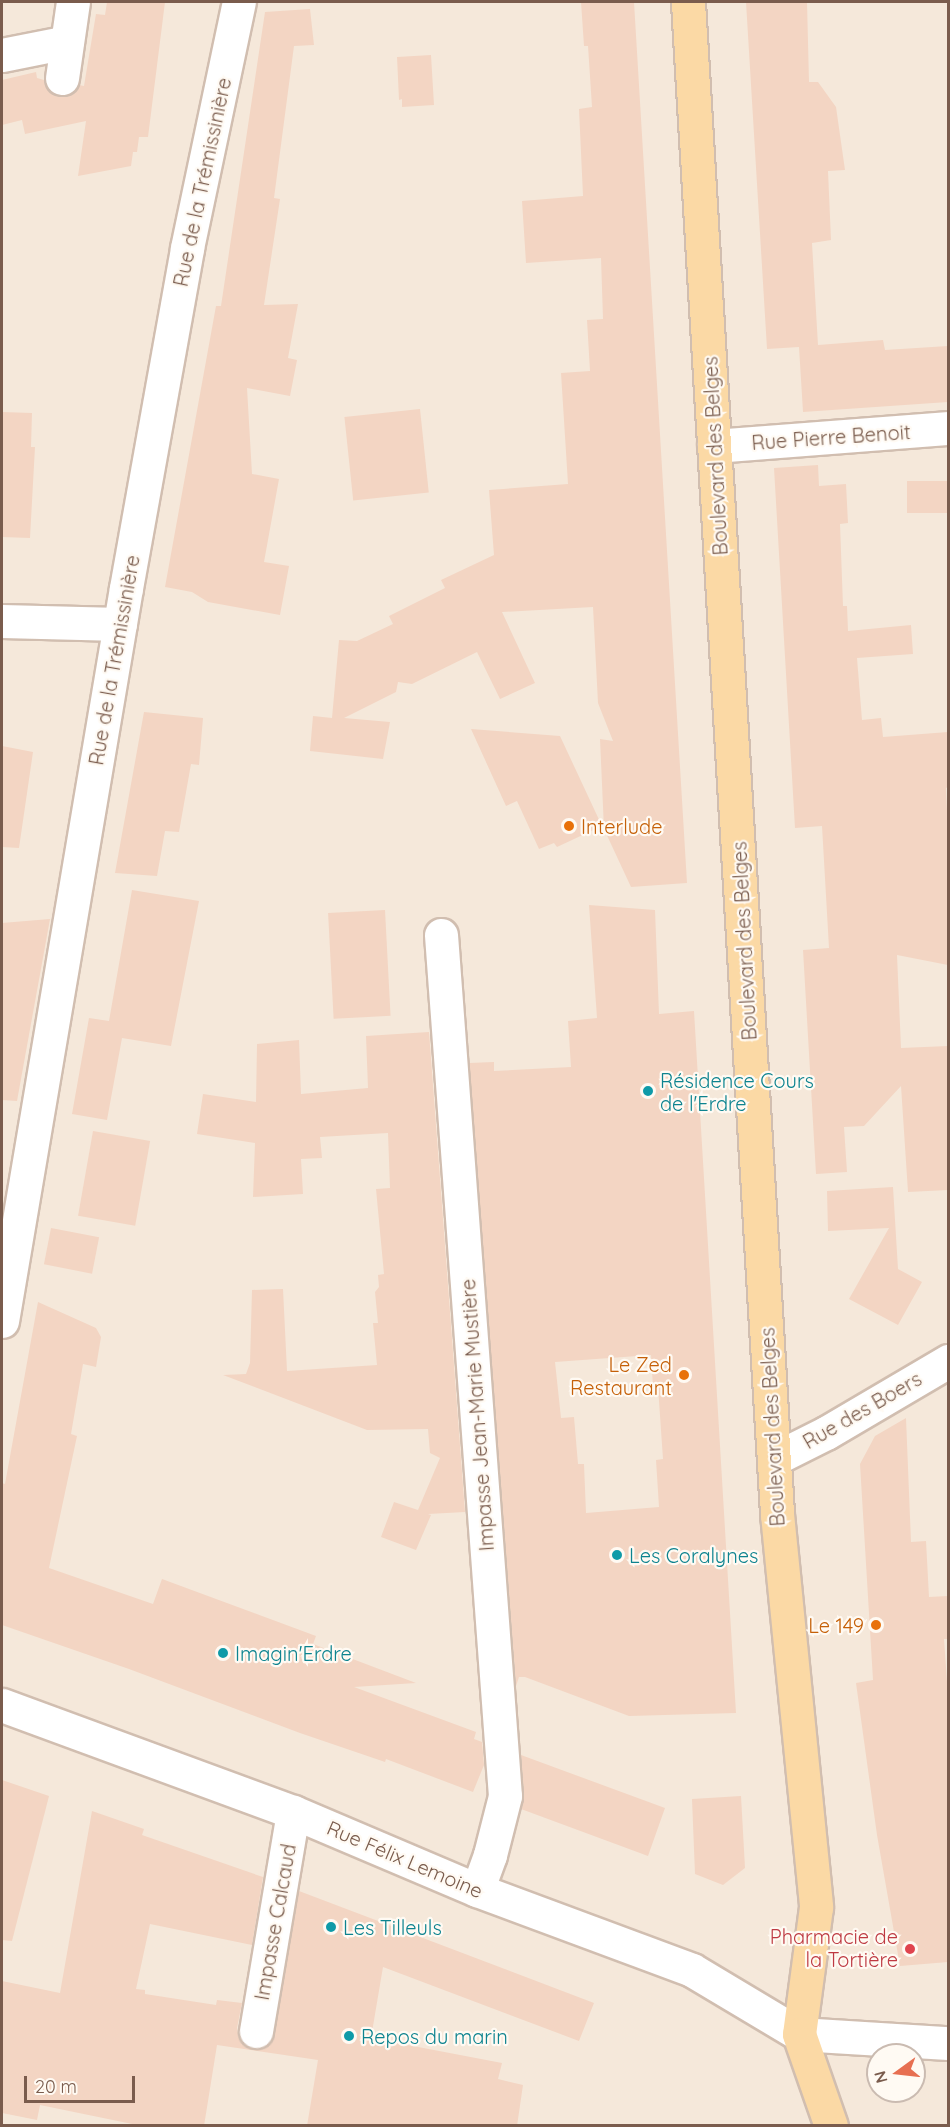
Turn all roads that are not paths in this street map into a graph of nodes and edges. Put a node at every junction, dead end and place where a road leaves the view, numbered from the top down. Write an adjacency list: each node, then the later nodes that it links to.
1 (73, 2): 4 (street)
2 (239, 2): 10 (street, Rue de la Trémissinière)
3 (688, 2): 8 (main road, Boulevard des Belges)
4 (68, 42): 5 (street); 6 (street)
5 (2, 55)
6 (62, 78)
7 (948, 428): 8 (street, Rue Pierre Benoit)
8 (714, 446): 14 (main road, Boulevard des Belges)
9 (2, 621): 10 (street)
10 (120, 624): 12 (street, Rue de la Trémissinière)
11 (441, 935): 17 (street, Impasse Jean-Marie Mustière)
12 (2, 1321)
13 (948, 1361): 14 (street, Rue des Boers)
14 (774, 1459): 19 (main road, Boulevard des Belges)
15 (2, 1705): 16 (street, Rue Félix Lemoine)
16 (293, 1812): 17 (street, Rue Félix Lemoine); 18 (street, Impasse Calcaud)
17 (477, 1890): 19 (street, Rue Félix Lemoine)
18 (256, 2031)
19 (799, 2034): 20 (street); 21 (main road, Boulevard des Belges)
20 (930, 2041)
21 (831, 2126)

